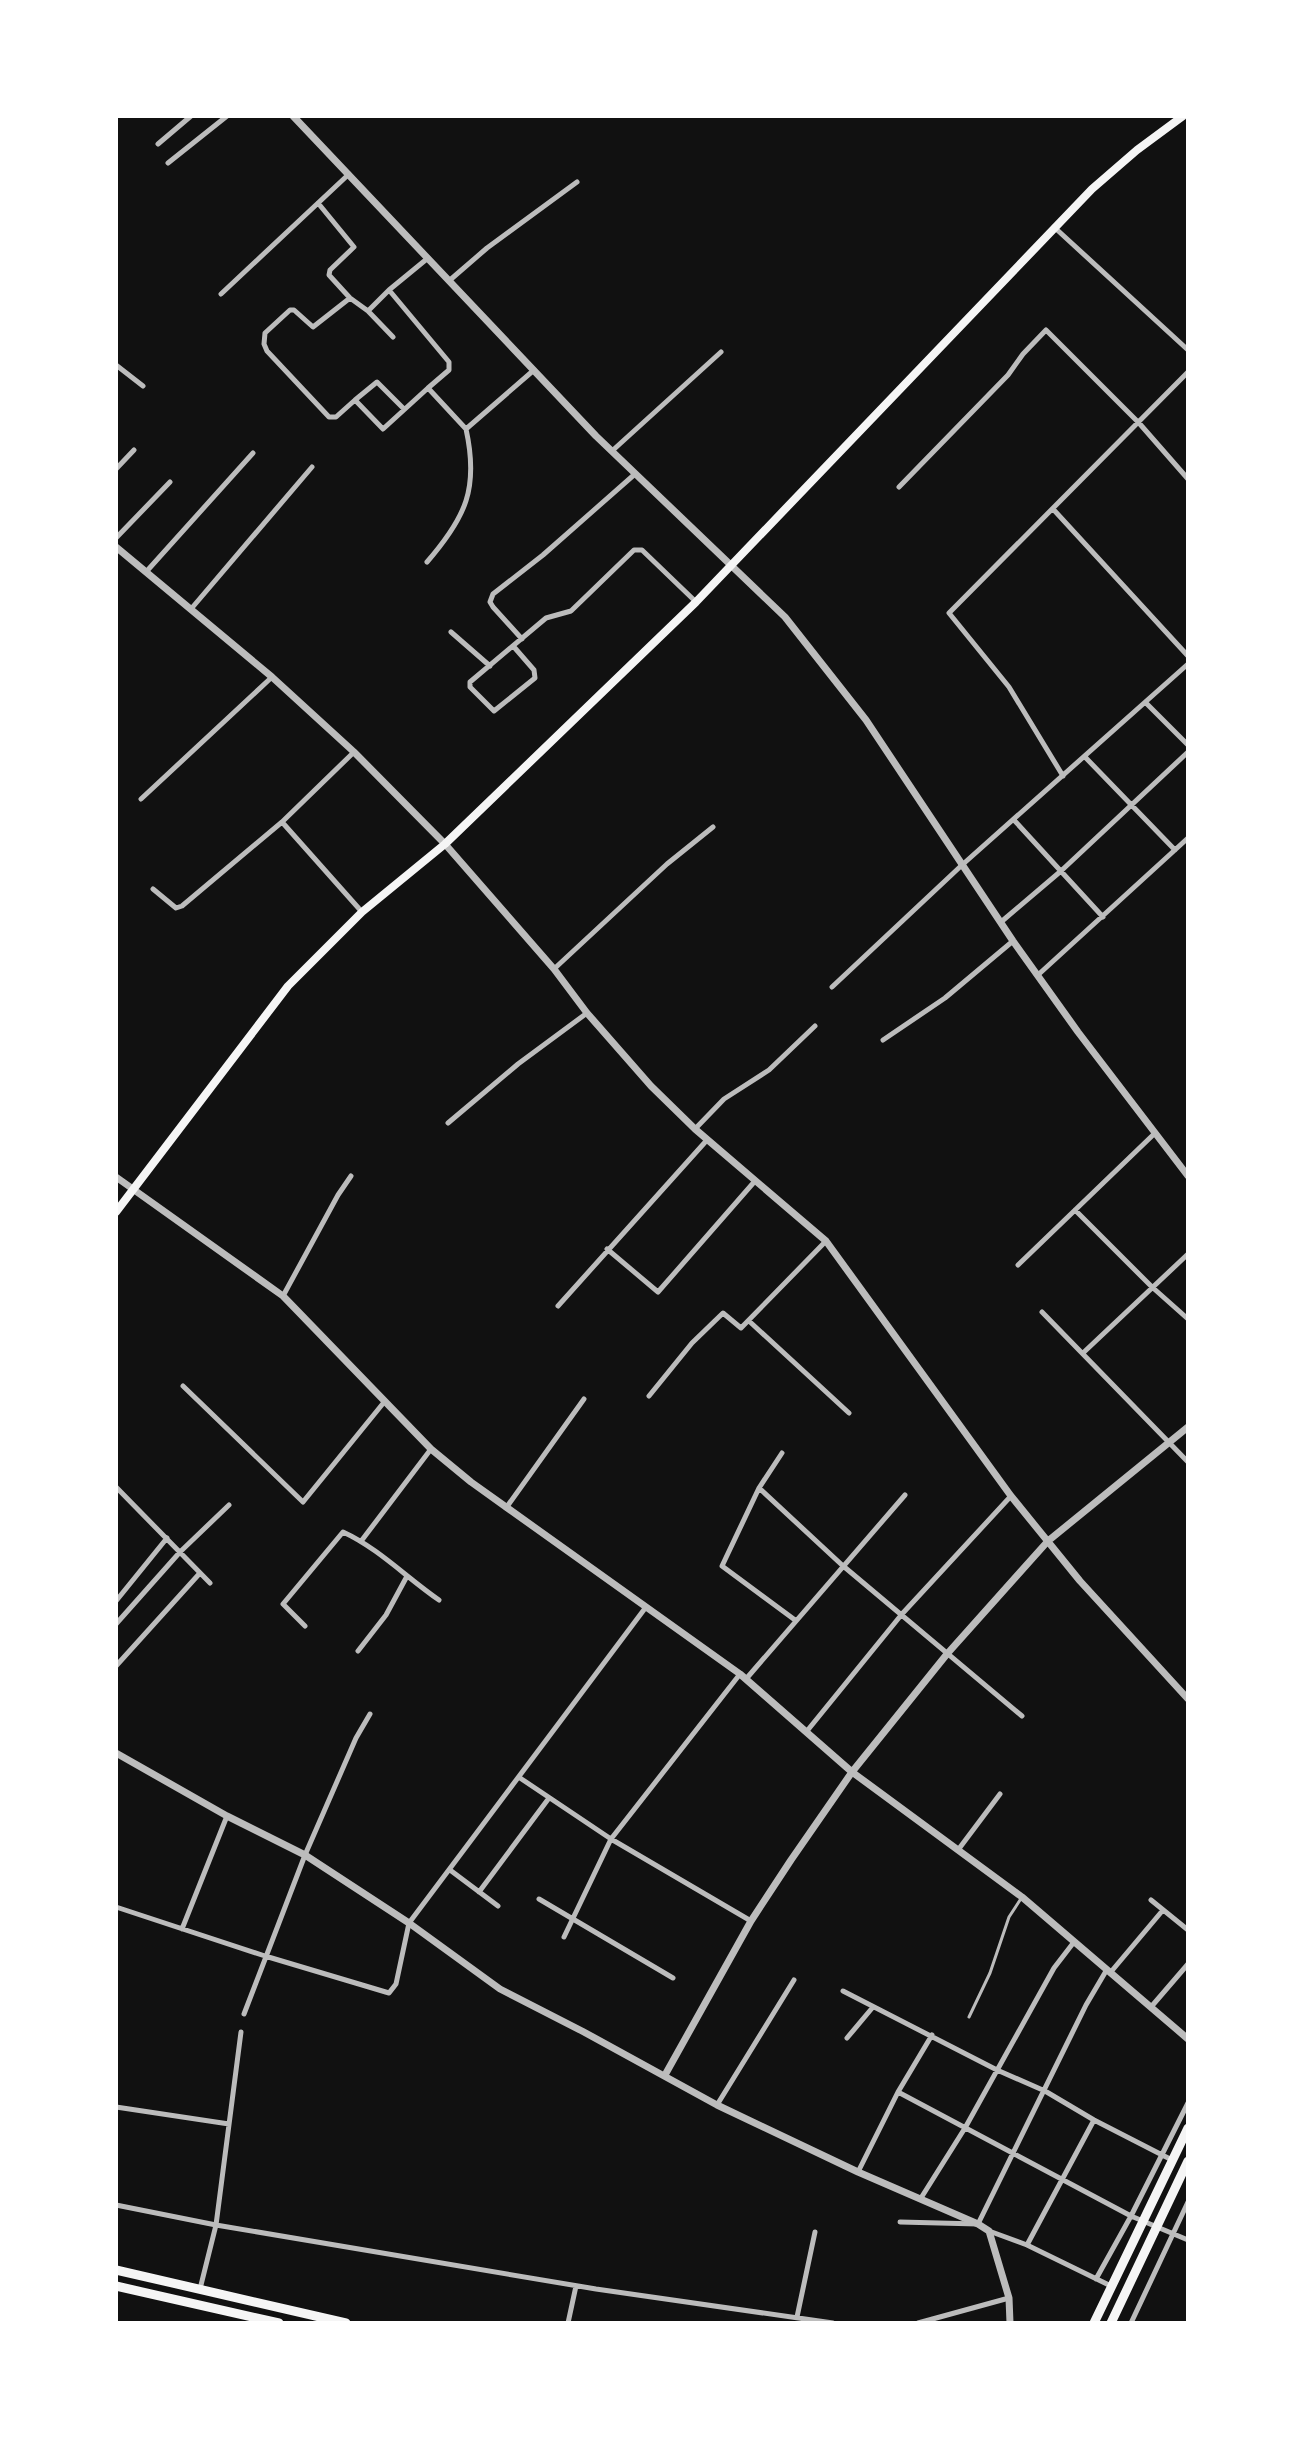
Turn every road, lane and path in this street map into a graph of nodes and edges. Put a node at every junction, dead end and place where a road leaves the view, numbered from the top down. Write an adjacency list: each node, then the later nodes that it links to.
1 (191, 116): 5 (street)
2 (227, 116): 6 (street)
3 (293, 116): 7 (street)
4 (1183, 116): 10 (main road)
5 (158, 144)
6 (168, 163)
7 (350, 173): 9 (street); 11 (street)
8 (577, 182): 12 (street)
9 (318, 203): 14 (street); 15 (street)
10 (1054, 227): 18 (street); 42 (main road)
11 (429, 257): 12 (street); 13 (street)
12 (450, 280): 21 (street)
13 (389, 290): 16 (street); 24 (street)
14 (221, 294)
15 (350, 298): 16 (street); 25 (street)
16 (368, 311): 17 (street)
17 (393, 337)
18 (1188, 350)
19 (721, 352): 30 (street)
20 (116, 365): 23 (street)
21 (535, 370): 28 (street); 30 (street)
22 (1188, 372): 27 (street)
23 (143, 386)
24 (428, 388): 26 (street); 28 (street)
25 (355, 400): 26 (street); 26 (street)
26 (404, 409)
27 (1139, 423): 35 (street); 37 (street); 38 (street)
28 (466, 429): 41 (street)
29 (134, 450): 33 (street)
30 (612, 451): 34 (street)
31 (253, 453): 43 (street)
32 (312, 467): 45 (street)
33 (116, 469)
34 (635, 474): 42 (street); 47 (street)
35 (1188, 479)
36 (170, 482): 39 (street)
37 (899, 487)
38 (1053, 509): 49 (street); 58 (street)
39 (116, 538)
40 (116, 547): 43 (street)
41 (427, 562)
42 (732, 565): 44 (main road); 67 (street)
43 (146, 572): 45 (street)
44 (696, 602): 47 (street); 65 (main road)
45 (191, 609): 52 (street)
46 (451, 632): 51 (street)
47 (522, 639): 48 (street)
48 (514, 647): 51 (street); 51 (street)
49 (1188, 656)
50 (1188, 664): 53 (street)
51 (490, 666)
52 (272, 677): 55 (street); 59 (street)
53 (1146, 703): 54 (street); 57 (street)
54 (1188, 745)
55 (354, 752): 62 (street); 65 (street)
56 (1188, 752): 60 (street)
57 (1085, 757): 58 (street); 60 (street)
58 (1063, 776): 61 (street)
59 (141, 799)
60 (1132, 806): 66 (street); 68 (street)
61 (1014, 820): 67 (street); 68 (street)
62 (282, 822): 69 (street); 70 (street)
63 (713, 827): 74 (street)
64 (1188, 838): 66 (street)
65 (445, 844): 70 (main road); 74 (street)
66 (1175, 850): 71 (street)
67 (962, 865): 72 (street); 76 (street)
68 (1061, 871): 71 (street); 72 (street)
69 (153, 889)
70 (362, 912): 88 (main road)
71 (1103, 917): 75 (street)
72 (1001, 922): 73 (street)
73 (1013, 941): 75 (street); 79 (street)
74 (554, 969): 77 (street)
75 (1039, 974): 82 (street)
76 (832, 987)
77 (587, 1013): 80 (street); 81 (street)
78 (815, 1026): 81 (street)
79 (883, 1040)
80 (448, 1123)
81 (695, 1129): 83 (street)
82 (1154, 1134): 85 (street); 89 (street)
83 (708, 1139): 87 (street); 92 (street)
84 (351, 1176): 96 (street)
85 (1188, 1176)
86 (116, 1177): 88 (street)
87 (755, 1181): 91 (street); 92 (street)
88 (134, 1189): 90 (main road); 96 (street)
89 (1075, 1210): 94 (street); 95 (street)
90 (116, 1212)
91 (826, 1241): 100 (street); 115 (street)
92 (607, 1249): 97 (street)
93 (1188, 1254): 95 (street)
94 (1018, 1265)
95 (1152, 1287): 99 (street); 101 (street)
96 (283, 1296): 105 (street)
97 (558, 1306)
98 (1042, 1312): 101 (street)
99 (1188, 1319)
100 (749, 1321): 103 (street); 106 (street)
101 (1083, 1353): 108 (street)
102 (183, 1386): 105 (street)
103 (649, 1396)
104 (584, 1399): 117 (street)
105 (386, 1401): 109 (street)
106 (849, 1413)
107 (1188, 1427): 108 (street)
108 (1170, 1444): 111 (street); 120 (street)
109 (431, 1449): 117 (street); 119 (street)
110 (782, 1453): 113 (street)
111 (1188, 1462)
112 (116, 1487): 118 (street)
113 (759, 1488): 122 (street); 130 (street)
114 (905, 1495): 122 (street)
115 (1011, 1496): 120 (street); 129 (street)
116 (229, 1505): 121 (street)
117 (506, 1509): 128 (street)
118 (167, 1538): 121 (street); 127 (street)
119 (361, 1541): 124 (street); 132 (street)
120 (1048, 1541): 134 (street); 137 (street)
121 (180, 1552): 123 (street); 131 (street)
122 (842, 1565): 129 (street); 130 (street)
123 (200, 1573): 125 (street); 135 (street)
124 (406, 1578): 126 (street); 133 (street)
125 (210, 1583)
126 (439, 1600)
127 (116, 1601)
128 (647, 1605): 136 (street); 143 (street)
129 (902, 1614): 134 (street); 140 (street)
130 (795, 1620): 136 (street)
131 (116, 1624)
132 (305, 1626)
133 (358, 1651)
134 (947, 1654): 139 (street); 142 (street)
135 (116, 1666)
136 (743, 1676): 140 (street); 147 (street)
137 (1188, 1699)
138 (370, 1714): 149 (street)
139 (1022, 1716)
140 (807, 1731): 142 (street)
141 (116, 1753): 146 (street)
142 (852, 1772): 148 (street); 159 (street)
143 (520, 1778): 145 (street); 150 (street)
144 (1000, 1794): 148 (street)
145 (549, 1798): 147 (street); 151 (street)
146 (227, 1816): 149 (street); 161 (street)
147 (611, 1839): 158 (street); 159 (street)
148 (958, 1850): 152 (street)
149 (305, 1855): 160 (street); 165 (street)
150 (450, 1870): 151 (street); 160 (street)
151 (479, 1892): 155 (street)
152 (1022, 1897): 164 (street); 174 (lane)
153 (539, 1899): 158 (street)
154 (1151, 1900): 157 (street)
155 (498, 1906)
156 (116, 1907): 161 (street)
157 (1163, 1910): 162 (street); 167 (street)
158 (574, 1918): 163 (street); 168 (street)
159 (751, 1921): 180 (street)
160 (409, 1923): 165 (street); 180 (street)
161 (182, 1929): 165 (street)
162 (1188, 1930)
163 (564, 1937)
164 (1074, 1941): 167 (street); 179 (street)
165 (265, 1956): 173 (street)
166 (1188, 1964): 172 (street)
167 (1108, 1972): 172 (street); 181 (street)
168 (673, 1978)
169 (794, 1980): 184 (street)
170 (843, 1991): 171 (street)
171 (873, 2007): 176 (street); 177 (street)
172 (1150, 2007): 178 (street)
173 (244, 2014)
174 (969, 2017)
175 (241, 2032): 187 (street)
176 (932, 2035): 179 (street); 182 (street)
177 (847, 2038)
178 (1188, 2039)
179 (997, 2070): 181 (street); 188 (street)
180 (665, 2075): 184 (street)
181 (1045, 2091): 186 (street); 190 (street)
182 (898, 2092): 188 (street); 194 (street)
183 (1188, 2103): 191 (street)
184 (717, 2105): 194 (street)
185 (116, 2107): 187 (street)
186 (1094, 2120): 191 (street); 195 (street)
187 (229, 2124): 203 (street)
188 (965, 2128): 190 (street); 196 (street)
189 (1188, 2128): 192 (main road)
190 (1013, 2153): 195 (street); 202 (street)
191 (1162, 2155): 192 (street); 199 (street)
192 (1172, 2160): 200 (main road)
193 (1188, 2161): 204 (main road)
194 (858, 2172): 196 (street)
195 (1062, 2179): 199 (street); 209 (street)
196 (921, 2198): 202 (street)
197 (1188, 2202): 207 (street)
198 (116, 2205): 203 (street)
199 (1131, 2216): 200 (street); 211 (street)
200 (1143, 2221): 204 (street); 214 (main road)
201 (900, 2222): 202 (street)
202 (978, 2224): 205 (street)
203 (216, 2225): 213 (street); 215 (street)
204 (1157, 2225): 207 (street); 227 (main road)
205 (989, 2231): 209 (street); 216 (street)
206 (815, 2232): 218 (street)
207 (1172, 2232): 208 (street); 228 (street)
208 (1188, 2240)
209 (1027, 2245): 211 (street)
210 (116, 2270): 215 (main road)
211 (1096, 2279): 214 (street)
212 (116, 2286): 217 (main road)
213 (576, 2286): 218 (street); 222 (street)
214 (1112, 2287): 226 (main road)
215 (199, 2290): 217 (main road); 221 (main road)
216 (1009, 2298): 219 (street); 225 (street)
217 (196, 2304): 220 (main road)
218 (797, 2317): 223 (street)
219 (928, 2322): 224 (street)
220 (279, 2323)
221 (346, 2323)
222 (568, 2323)
223 (833, 2323)
224 (918, 2323)
225 (1010, 2323)
226 (1094, 2323)
227 (1111, 2323)
228 (1131, 2323)

